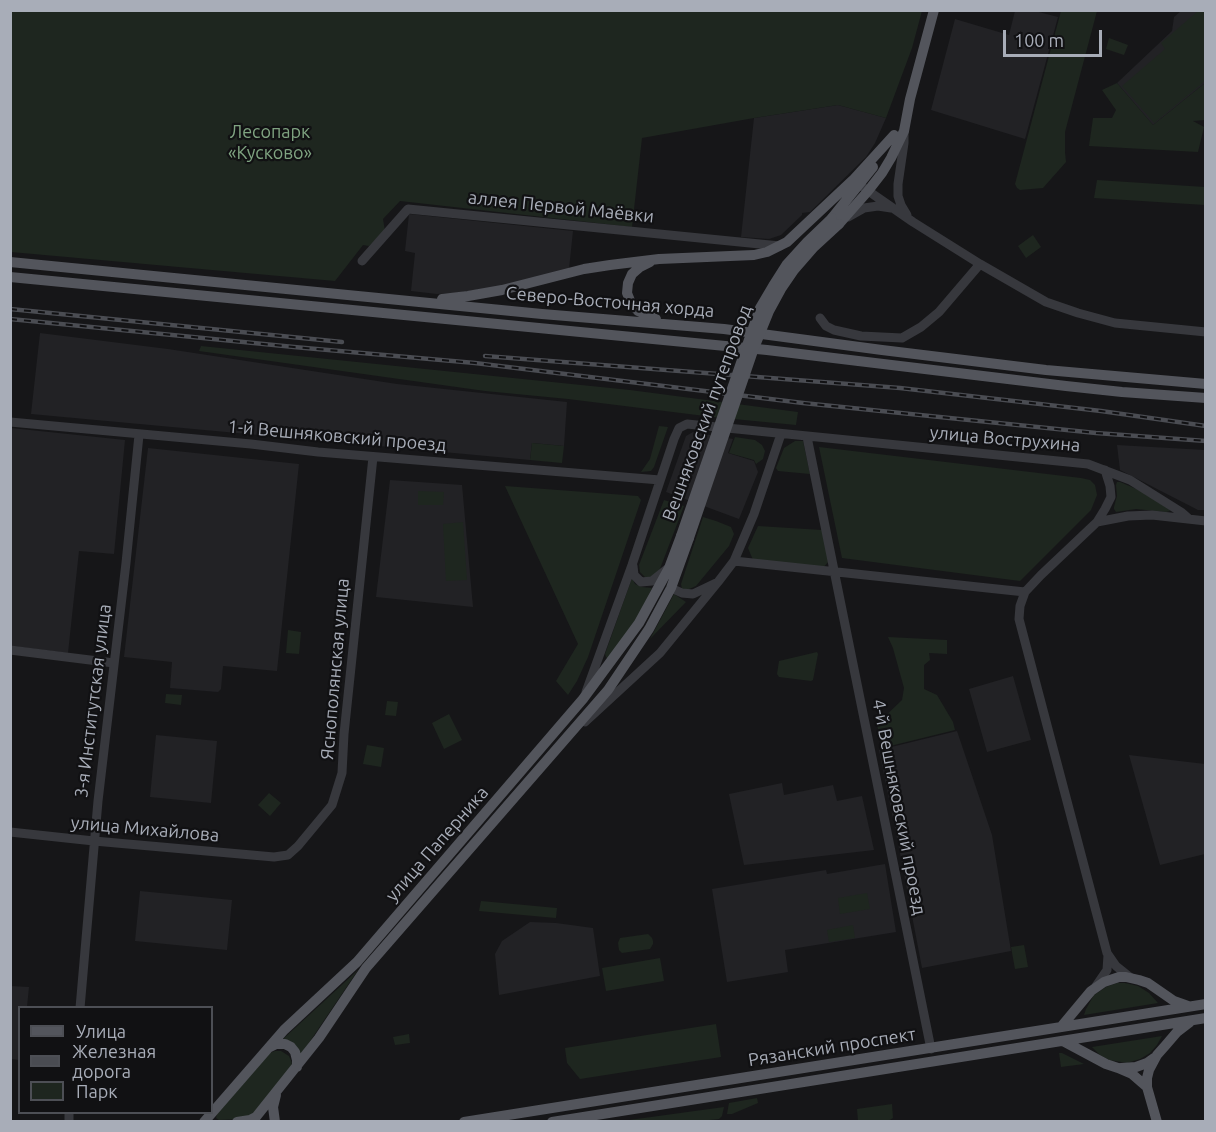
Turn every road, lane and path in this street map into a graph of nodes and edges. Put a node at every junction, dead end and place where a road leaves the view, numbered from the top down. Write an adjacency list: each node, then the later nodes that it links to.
1 (934, 10): 2 (main road)
2 (899, 133): 3 (main road); 3 (main road); 6 (street)
3 (860, 186): 4 (street); 5 (main road, Вешняковский путепровод); 7 (main road)
4 (894, 209): 5 (street); 6 (street)
5 (835, 221): 29 (main road, Вешняковский путепровод, bridge)
6 (913, 222): 11 (street)
7 (780, 246): 8 (main road); 9 (street, аллея Первой Маёвки)
8 (659, 259): 13 (main road); 15 (main road)
9 (362, 261)
10 (10, 262): 13 (main road, Северо-Восточная хорда)
11 (980, 264): 14 (street); 16 (street)
12 (10, 277): 18 (main road, Северо-Восточная хорда)
13 (412, 301): 15 (main road, Северо-Восточная хорда)
14 (820, 318)
15 (671, 324): 17 (main road, Северо-Восточная хорда)
16 (1206, 332)
17 (1206, 384)
18 (1206, 398)
19 (10, 422): 21 (street, 1-й Вешняковский проезд)
20 (781, 434): 22 (street, улица Вострухина); 25 (street, улица Вострухина); 30 (street)
21 (139, 435): 23 (street, 1-й Вешняковский проезд); 38 (street, 3-я Институтская улица)
22 (807, 437): 24 (street, улица Вострухина); 33 (street, 4-й Вешняковский проезд)
23 (373, 457): 25 (street, 1-й Вешняковский проезд); 43 (street, Яснополянская улица)
24 (1105, 470): 26 (street, улица Вострухина); 28 (street)
25 (660, 480): 31 (street, улица Вострухина)
26 (1189, 519): 27 (street); 28 (street)
27 (1206, 520)
28 (1097, 522): 36 (street)
29 (685, 537): 32 (main road, улица Паперника); 35 (main road, улица Паперника)
30 (734, 561): 33 (street); 34 (street)
31 (632, 565): 32 (street); 39 (street, улица Вострухина)
32 (669, 568): 39 (main road, улица Паперника)
33 (834, 571): 36 (street); 61 (street, 4-й Вешняковский проезд)
34 (718, 582): 35 (street); 40 (street)
35 (671, 588): 40 (main road, улица Паперника)
36 (1025, 592): 44 (street)
37 (10, 650): 38 (street)
38 (114, 663): 42 (street, 3-я Институтская улица)
39 (583, 699): 60 (main road, улица Паперника)
40 (563, 742): 64 (main road, улица Паперника)
41 (10, 832): 42 (street, улица Михайлова)
42 (94, 841): 43 (street, улица Михайлова); 49 (street, 3-я Институтская улица)
43 (277, 857)
44 (1107, 953): 45 (street); 47 (street)
45 (1131, 978): 46 (main road); 47 (main road)
46 (1154, 988): 50 (main road); 51 (main road)
47 (1089, 994): 55 (main road); 56 (main road)
48 (1206, 1004): 50 (main road, Рязанский проспект)
49 (80, 1006)
50 (1192, 1007): 51 (main road, Рязанский проспект)
51 (1169, 1010): 54 (main road); 55 (main road, Рязанский проспект)
52 (1206, 1018): 53 (main road, Рязанский проспект)
53 (1192, 1020): 54 (main road, Рязанский проспект); 59 (main road)
54 (1171, 1023): 57 (main road, Рязанский проспект); 59 (main road)
55 (1079, 1024): 56 (main road, Рязанский проспект); 57 (main road)
56 (1061, 1027): 61 (main road, Рязанский проспект)
57 (1082, 1038): 58 (main road, Рязанский проспект); 63 (main road)
58 (1063, 1041): 63 (main road); 74 (main road, Рязанский проспект)
59 (1165, 1046): 62 (main road)
60 (268, 1048): 64 (main road); 68 (main road, улица Паперника)
61 (931, 1049): 73 (main road, Рязанский проспект)
62 (1157, 1055): 65 (main road); 66 (main road)
63 (1097, 1059): 65 (main road)
64 (297, 1067): 67 (main road, улица Паперника)
65 (1118, 1068): 66 (main road)
66 (1147, 1087): 75 (main road)
67 (279, 1088): 69 (main road, улица Паперника); 72 (main road)
68 (215, 1116): 70 (main road, улица Паперника)
69 (254, 1119): 71 (main road)
70 (204, 1122)
71 (237, 1122)
72 (275, 1122)
73 (464, 1122)
74 (552, 1122)
75 (1157, 1122)

